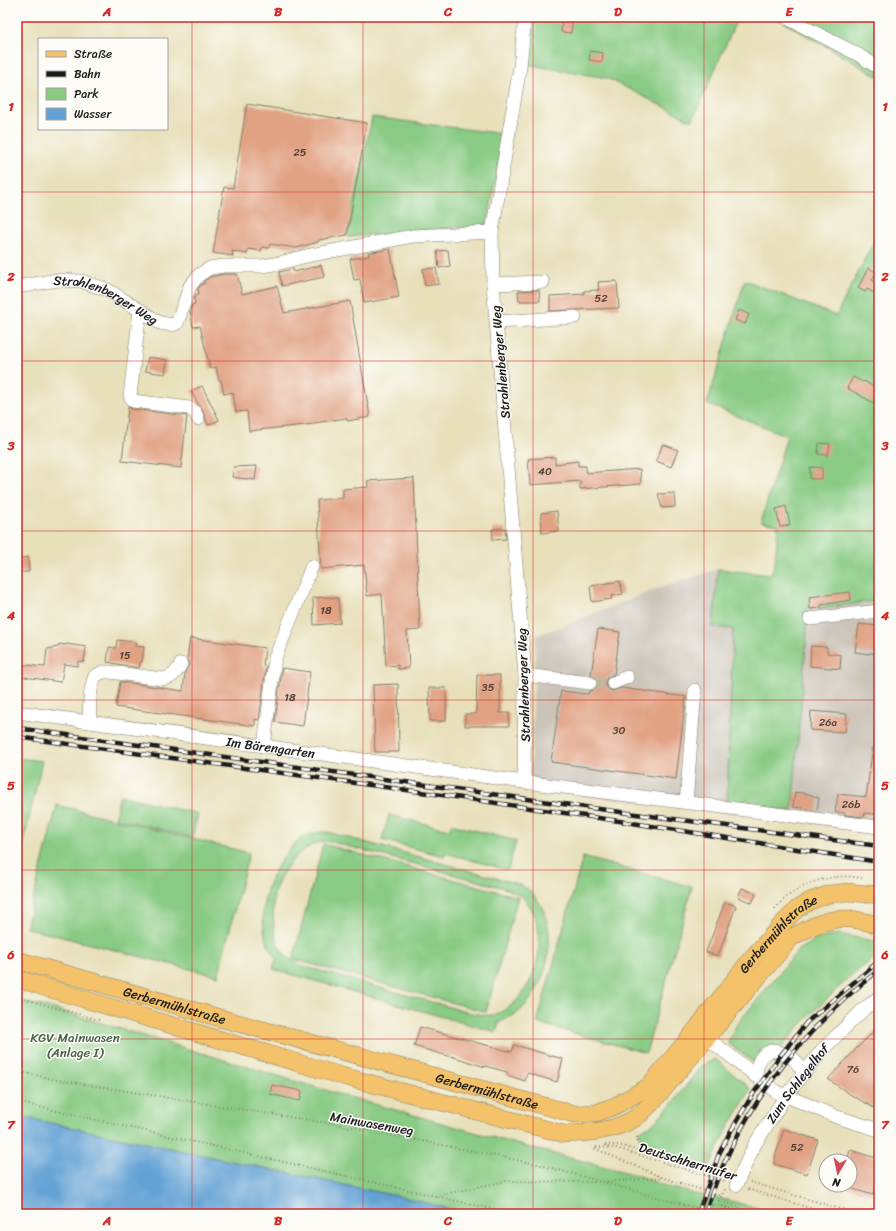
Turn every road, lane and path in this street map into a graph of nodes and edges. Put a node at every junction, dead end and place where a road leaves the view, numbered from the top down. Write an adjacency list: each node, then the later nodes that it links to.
1 (525, 17): 4 (street, Strahlenberger Weg)
2 (785, 17): 3 (street)
3 (879, 68)
4 (492, 232): 6 (street, Strahlenberger Weg); 8 (street, Strahlenberger Weg)
5 (543, 282): 6 (street)
6 (493, 284): 10 (street, Strahlenberger Weg)
7 (17, 287): 8 (street, Strahlenberger Weg)
8 (140, 310): 11 (street)
9 (575, 316): 10 (street)
10 (497, 322): 16 (street, Strahlenberger Weg)
11 (198, 419)
12 (312, 566): 23 (street)
13 (879, 611): 14 (street)
14 (810, 619)
15 (180, 664): 22 (street)
16 (525, 675): 18 (street); 24 (street, Strahlenberger Weg)
17 (627, 677): 19 (street)
18 (590, 683)
19 (613, 683)
20 (695, 690): 25 (street)
21 (17, 712): 22 (street, Im Bärengarten)
22 (90, 722): 23 (street, Im Bärengarten)
23 (264, 746): 24 (street, Im Bärengarten)
24 (524, 782): 25 (street)
25 (686, 803): 28 (street)
26 (17, 819): 27 (path)
27 (23, 820)
28 (879, 827)
29 (876, 894): 30 (main road); 35 (main road, Gerbermühlstraße)
30 (850, 919): 31 (main road, Gerbermühlstraße); 36 (main road, Gerbermühlstraße)
31 (879, 925)
32 (17, 960): 35 (main road, Gerbermühlstraße)
33 (17, 979): 36 (main road, Gerbermühlstraße)
34 (879, 997): 38 (street, Zum Schlegelhof)
35 (690, 1037): 36 (street)
36 (707, 1038): 39 (street)
37 (17, 1071): 47 (path, Mainwasenweg)
38 (804, 1072): 39 (street); 40 (street, Zum Schlegelhof)
39 (755, 1076): 40 (street)
40 (785, 1097): 43 (street); 48 (street, Zum Schlegelhof)
41 (17, 1102): 49 (path)
42 (634, 1130): 44 (path)
43 (879, 1130)
44 (640, 1151): 45 (path); 45 (path, Deutschherrnufer)
45 (641, 1155): 48 (path, Deutschherrnufer)
46 (664, 1178): 47 (path)
47 (601, 1182): 49 (path); 53 (path, Mainwasenweg)
48 (730, 1188): 50 (path); 55 (path, Deutschherrnufer)
49 (434, 1196): 51 (path)
50 (719, 1201): 52 (path, bridge); 54 (path)
51 (515, 1214)
52 (709, 1214)
53 (718, 1214)
54 (736, 1214)
55 (828, 1214)

